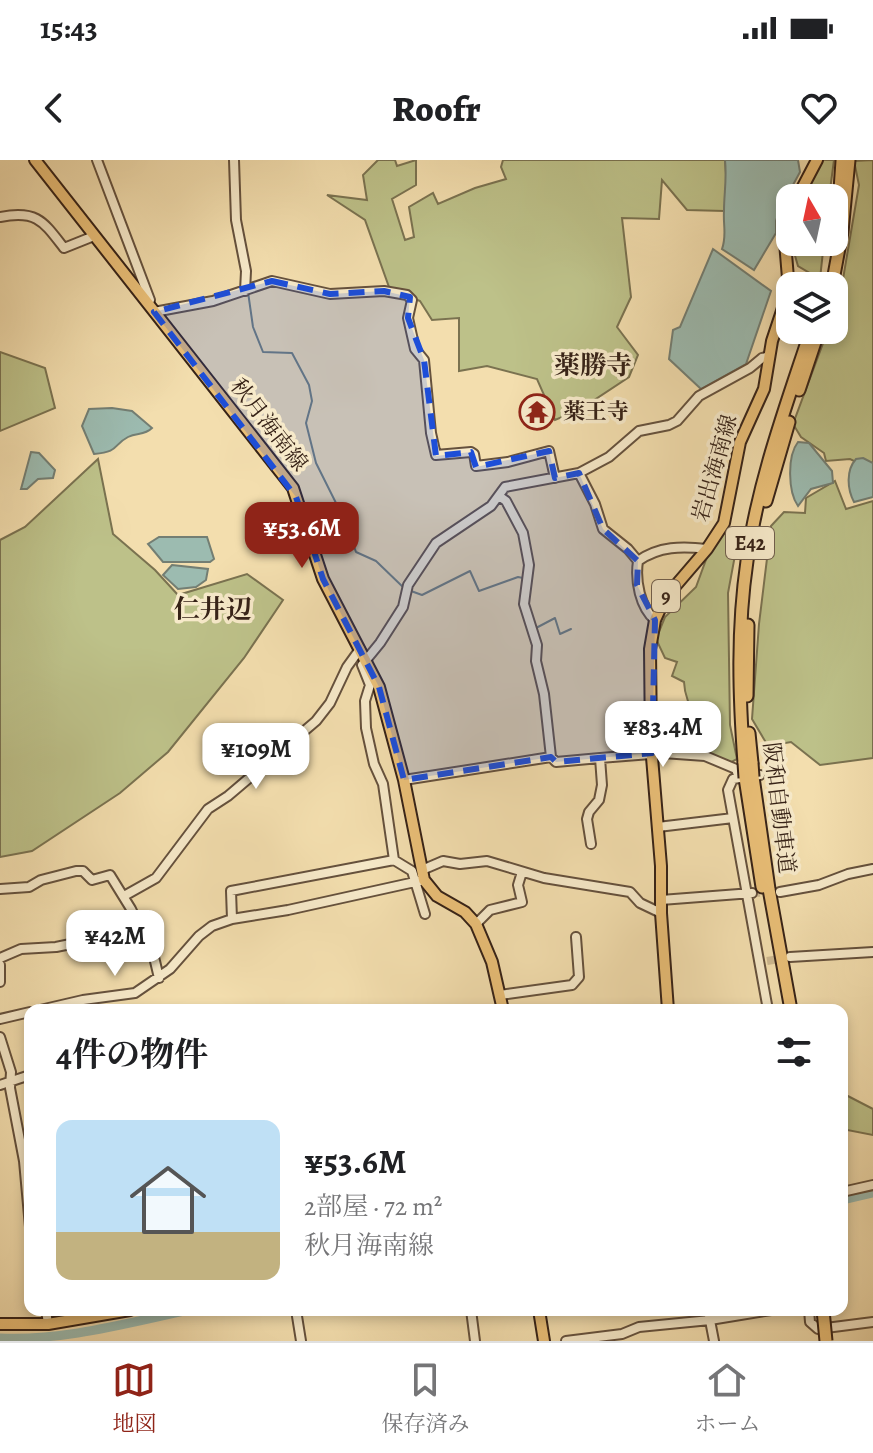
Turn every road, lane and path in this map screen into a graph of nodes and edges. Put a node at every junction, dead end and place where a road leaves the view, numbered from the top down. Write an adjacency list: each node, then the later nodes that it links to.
1 (35, 160): 10 (main road, 秋月海南線)
2 (97, 160): 14 (street)
3 (234, 160): 13 (street)
4 (817, 160): 7 (main road)
5 (842, 160): 8 (highway)
6 (849, 160): 12 (highway)
7 (804, 184)
8 (839, 184)
9 (0, 217): 10 (street)
10 (94, 236): 14 (main road, 秋月海南線)
11 (786, 256): 17 (main road, 岩出海南線 / 9)
12 (834, 272)
13 (245, 291): 14 (street); 19 (street)
14 (151, 308): 24 (main road, 秋月海南線)
15 (806, 344): 28 (highway, 阪和自動車道 / E42)
16 (815, 344): 28 (highway, 阪和自動車道 / E42)
17 (770, 356): 18 (street); 21 (main road, 岩出海南線 / 9)
18 (579, 473): 19 (street); 22 (street)
19 (555, 478): 20 (street)
20 (499, 496): 24 (street); 26 (street)
21 (707, 549): 22 (street); 23 (main road, 岩出海南線 / 9)
22 (638, 561): 23 (street)
23 (655, 620): 25 (main road, 岩出海南線 / 9)
24 (362, 654): 30 (main road, 秋月海南線); 34 (street); 41 (street)
25 (652, 753): 27 (street); 29 (street); 32 (main road, 岩出海南線 / 9)
26 (551, 757): 27 (street); 30 (street)
27 (600, 758): 33 (street)
28 (748, 763): 29 (highway, 阪和自動車道 / E42, bridge)
29 (749, 777): 31 (street); 60 (highway, 阪和自動車道 / E42); 61 (highway, 阪和自動車道 / E42)
30 (404, 780): 37 (main road, 秋月海南線)
31 (733, 818): 32 (street); 39 (street)
32 (658, 827): 42 (main road, 岩出海南線 / 9)
33 (591, 844)
34 (394, 860): 37 (street); 46 (street)
35 (873, 869): 40 (street)
36 (522, 872): 37 (street); 43 (street); 47 (street)
37 (421, 877): 44 (street); 46 (street); 47 (main road)
38 (0, 889): 41 (street)
39 (750, 892): 42 (street); 59 (street)
40 (780, 892)
41 (124, 896): 45 (street)
42 (661, 900): 43 (main road, 岩出海南線 / 9)
43 (661, 913): 58 (main road, 岩出海南線 / 9)
44 (425, 914)
45 (133, 916): 51 (street); 53 (street)
46 (232, 919): 53 (street)
47 (476, 924): 55 (main road)
48 (576, 937): 55 (street)
49 (873, 952): 50 (street)
50 (790, 957)
51 (0, 958)
52 (0, 965): 54 (street)
53 (159, 978): 56 (street)
54 (0, 982)
55 (500, 995): 57 (main road)
56 (86, 1004)
57 (502, 1004)
58 (668, 1004)
59 (767, 1004)
60 (783, 1004)
61 (790, 1004)
62 (24, 1013): 63 (street)
63 (0, 1019)
64 (0, 1037): 66 (street)
65 (24, 1077): 66 (street)
66 (11, 1081): 67 (street); 68 (street)
67 (0, 1085)
68 (24, 1161)
69 (873, 1185): 70 (street)
70 (848, 1191)
71 (47, 1316): 83 (street)
72 (93, 1316): 83 (main road)
73 (297, 1316): 85 (street)
74 (472, 1316): 86 (street)
75 (540, 1316): 87 (main road)
76 (703, 1316): 88 (street)
77 (709, 1316): 89 (street)
78 (810, 1316): 84 (street)
79 (824, 1316): 91 (highway, bridge)
80 (830, 1316): 92 (highway)
81 (873, 1323): 84 (street)
82 (0, 1324): 83 (main road)
83 (48, 1324)
84 (819, 1329): 90 (street)
85 (301, 1341)
86 (475, 1341)
87 (544, 1341)
88 (566, 1341)
89 (714, 1341)
90 (819, 1341)
91 (826, 1341)
92 (832, 1341)

